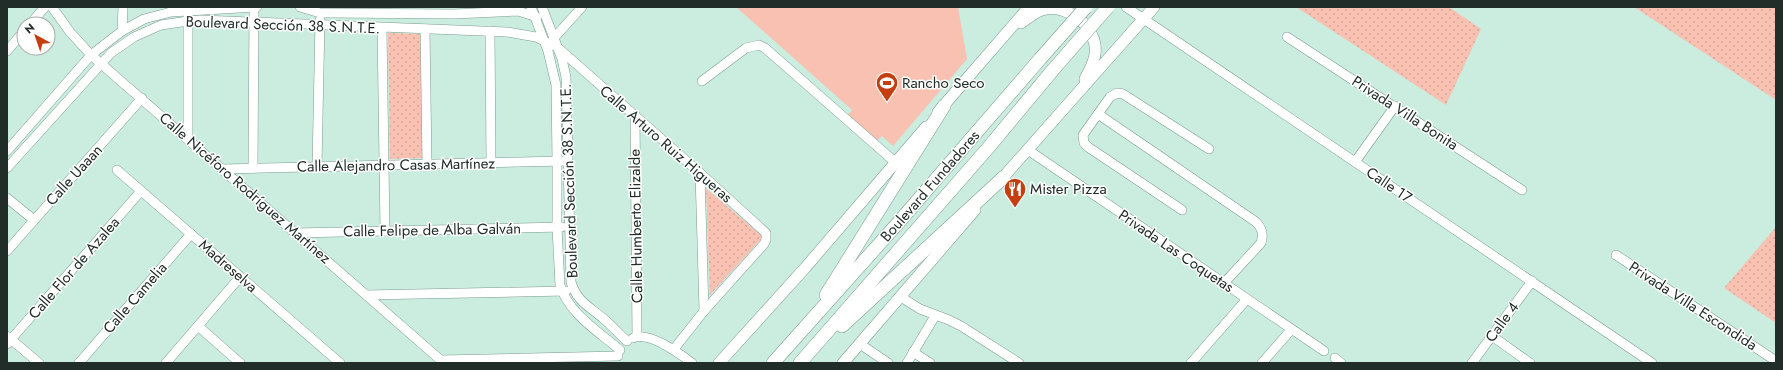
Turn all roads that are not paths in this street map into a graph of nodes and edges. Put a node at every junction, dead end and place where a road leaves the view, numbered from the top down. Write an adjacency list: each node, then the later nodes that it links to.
1 (44, 7): 20 (street)
2 (52, 7): 21 (street, Calle Nicéforo Rodríguez Martínez)
3 (62, 7): 21 (street)
4 (123, 7): 29 (street)
5 (255, 7): 14 (street, Boulevard Sección 38 S.N.T.E.); 24 (street)
6 (300, 7): 15 (street, Boulevard Sección 38 S.N.T.E.)
7 (542, 7): 26 (street, Boulevard Sección 38 S.N.T.E.)
8 (582, 7): 35 (street)
9 (1030, 7): 31 (main road)
10 (1086, 7): 87 (highway, Boulevard Fundadores, bridge)
11 (1108, 7): 98 (highway, Boulevard Fundadores, bridge)
12 (1126, 7): 22 (street, Calle 17)
13 (1154, 7): 22 (main road)
14 (188, 8): 23 (street); 29 (street, Boulevard Sección 38 S.N.T.E.)
15 (320, 10): 16 (street, Boulevard Sección 38 S.N.T.E.); 25 (street)
16 (388, 10): 17 (street, Boulevard Sección 38 S.N.T.E.)
17 (454, 10): 18 (street, Boulevard Sección 38 S.N.T.E.)
18 (500, 10): 19 (street, Boulevard Sección 38 S.N.T.E.)
19 (533, 11): 26 (street, Boulevard Sección 38 S.N.T.E.); 34 (street, Boulevard Sección 38 S.N.T.E.)
20 (37, 16)
21 (61, 20): 37 (street, Calle Nicéforo Rodríguez Martínez)
22 (1143, 20): 41 (main road); 53 (street, Calle 17)
23 (188, 21): 24 (street, Boulevard Sección 38 S.N.T.E.); 38 (street, Boulevard Sección 38 S.N.T.E.); 46 (street)
24 (253, 22): 25 (street, Boulevard Sección 38 S.N.T.E.); 59 (street)
25 (320, 25): 27 (street, Boulevard Sección 38 S.N.T.E.); 57 (street)
26 (550, 26): 35 (street, Boulevard Sección 38 S.N.T.E.)
27 (382, 28): 28 (street, Boulevard Sección 38 S.N.T.E.); 56 (street)
28 (425, 29): 30 (street, Boulevard Sección 38 S.N.T.E.); 55 (street)
29 (122, 31): 37 (street, Boulevard Sección 38 S.N.T.E.)
30 (490, 31): 34 (street, Boulevard Sección 38 S.N.T.E.); 54 (street)
31 (1005, 36): 41 (main road); 42 (main road)
32 (1287, 37): 43 (street, Privada Villa Bonita)
33 (16, 38): 36 (street)
34 (544, 40): 35 (street, Boulevard Sección 38 S.N.T.E.); 50 (street, Boulevard Sección 38 S.N.T.E.)
35 (556, 43): 45 (street, Calle Arturo Ruiz Higueras); 51 (street, Boulevard Sección 38 S.N.T.E.)
36 (8, 45)
37 (92, 55): 38 (street, Calle Nicéforo Rodríguez Martínez); 48 (street, Boulevard Sección 38 S.N.T.E.)
38 (101, 63): 40 (street, Calle Nicéforo Rodríguez Martínez); 58 (street, Boulevard Sección 38 S.N.T.E.)
39 (702, 81): 52 (street)
40 (142, 98): 46 (street, Calle Nicéforo Rodríguez Martínez); 68 (street, Calle Uaaan)
41 (1069, 104): 49 (main road)
42 (944, 106): 52 (main road); 87 (highway)
43 (1395, 106): 53 (street); 64 (street, Privada Villa Bonita)
44 (1098, 114): 47 (street); 67 (street); 78 (street)
45 (635, 115): 62 (street, Calle Arturo Ruiz Higueras); 89 (street, Calle Humberto Elizalde)
46 (188, 138): 60 (street, Calle Nicéforo Rodríguez Martínez)
47 (1209, 149)
48 (7, 151)
49 (1024, 154): 63 (main road); 78 (street, Privada Las Coquetas)
50 (558, 161): 51 (street, Calle Alejandro Casas Martínez); 54 (street, Calle Alejandro Casas Martínez); 70 (street, Boulevard Sección 38 S.N.T.E.)
51 (568, 161): 69 (street, Boulevard Sección 38 S.N.T.E.)
52 (895, 162): 107 (main road)
53 (1354, 162): 77 (street, Calle 17)
54 (491, 163): 55 (street, Calle Alejandro Casas Martínez)
55 (427, 164): 56 (street, Calle Alejandro Casas Martínez)
56 (384, 165): 57 (street, Calle Alejandro Casas Martínez); 71 (street)
57 (317, 166): 59 (street, Calle Alejandro Casas Martínez)
58 (7, 168)
59 (253, 168): 60 (street, Calle Alejandro Casas Martínez)
60 (223, 169): 72 (street, Calle Nicéforo Rodríguez Martínez)
61 (117, 170): 65 (street, Madreselva)
62 (700, 173): 84 (street); 84 (street, Calle Arturo Ruiz Higueras)
63 (1006, 175): 82 (main road); 98 (highway)
64 (1522, 190)
65 (141, 191): 73 (street, Madreselva); 91 (street, Calle Flor de Azalea)
66 (7, 198): 68 (street)
67 (1182, 210)
68 (34, 220): 74 (street, Calle Uaaan)
69 (569, 227): 70 (street, Calle Felipe de Alba Galván); 79 (street, Boulevard Sección 38 S.N.T.E.)
70 (557, 228): 71 (street, Calle Felipe de Alba Galván); 80 (street, Boulevard Sección 38 S.N.T.E.)
71 (385, 231): 72 (street, Calle Felipe de Alba Galván)
72 (296, 233): 81 (street, Calle Nicéforo Rodríguez Martínez)
73 (191, 234): 76 (street, Madreselva); 102 (street, Calle Camelia)
74 (7, 251)
75 (1616, 255): 99 (street, Privada Villa Escondida)
76 (240, 277): 86 (street); 105 (street, Madreselva)
77 (1532, 281): 90 (street, Calle 4); 118 (street, Calle 17)
78 (1224, 283): 83 (street, Privada Las Coquetas)
79 (574, 291): 80 (street); 92 (street, Boulevard Sección 38 S.N.T.E.)
80 (562, 292): 81 (street); 97 (street, Boulevard Sección 38 S.N.T.E.)
81 (367, 295): 100 (street, Calle Nicéforo Rodríguez Martínez)
82 (901, 297): 85 (street); 93 (main road)
83 (1247, 299): 88 (street, Privada Las Coquetas); 114 (street)
84 (704, 311): 94 (street)
85 (935, 316): 96 (street); 113 (street)
86 (198, 326): 103 (street); 104 (street)
87 (807, 326): 108 (highway, Boulevard Fundadores)
88 (1291, 330): 95 (street, Privada Las Coquetas); 115 (street)
89 (637, 336): 92 (street); 94 (street)
90 (1492, 336): 116 (street, Calle 4); 117 (street)
91 (8, 340): 101 (street)
92 (627, 342): 97 (street)
93 (860, 344): 109 (main road); 110 (street)
94 (674, 349): 106 (street)
95 (1324, 351)
96 (913, 352): 111 (street); 112 (street)
97 (619, 357): 100 (street)
98 (804, 359)
99 (1770, 360)
100 (443, 362)
101 (39, 363)
102 (79, 363)
103 (166, 363)
104 (240, 363)
105 (340, 363)
106 (692, 363)
107 (719, 363)
108 (773, 363)
109 (843, 363)
110 (888, 363)
111 (908, 363)
112 (930, 363)
113 (1019, 363)
114 (1192, 363)
115 (1262, 363)
116 (1472, 363)
117 (1530, 363)
118 (1652, 363)

